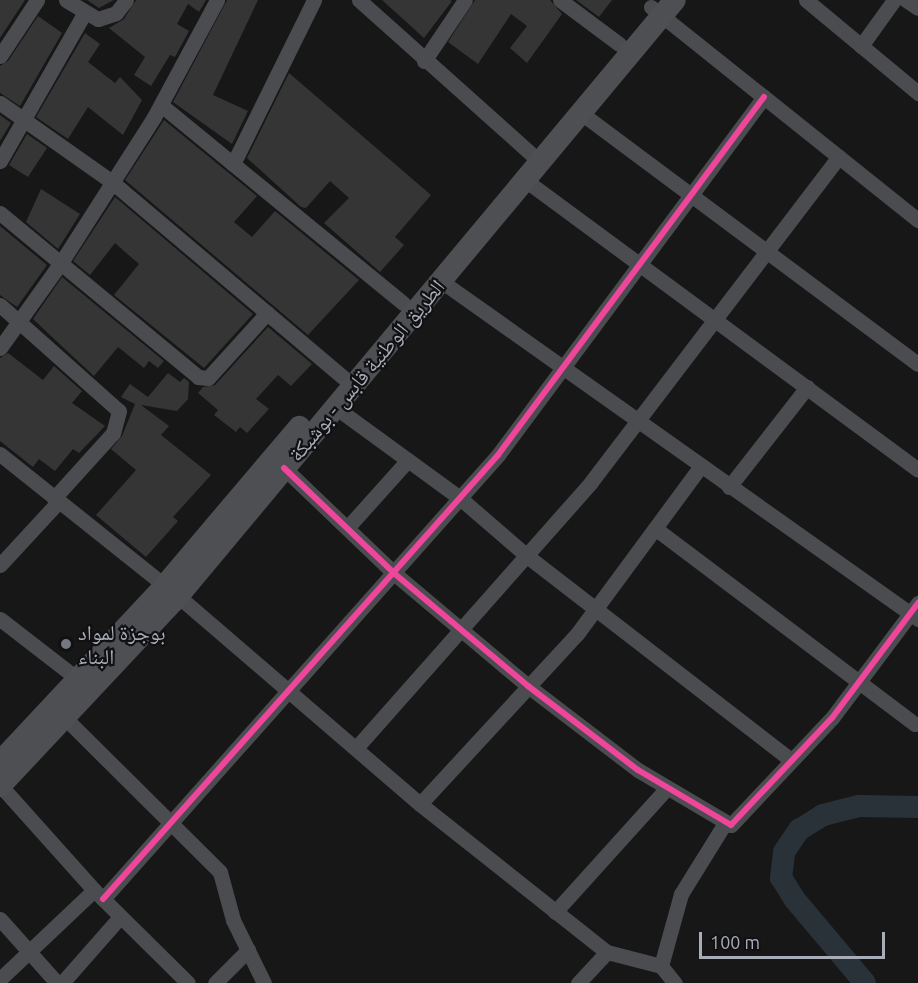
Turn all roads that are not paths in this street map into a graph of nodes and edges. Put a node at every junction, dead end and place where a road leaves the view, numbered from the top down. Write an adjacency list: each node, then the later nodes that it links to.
1 (37, 0): 17 (street)
2 (66, 0): 14 (street)
3 (126, 0): 14 (street)
4 (217, 0): 22 (street)
5 (314, 0): 28 (street)
6 (465, 0): 18 (street)
7 (560, 0): 15 (street)
8 (806, 0): 16 (street)
9 (894, 0): 16 (street)
10 (906, 0): 13 (street)
11 (364, 2): 18 (street)
12 (661, 6): 15 (main road, الطريق الوطنية قابس - بوشبكة); 20 (street); 23 (main road, الطريق الوطنية قابس - بوشبكة)
13 (918, 8)
14 (84, 14): 24 (street)
15 (619, 44): 26 (main road, الطريق الوطنية قابس - بوشبكة)
16 (861, 46): 19 (street)
17 (0, 56)
18 (424, 61): 26 (street)
19 (918, 93)
20 (764, 97): 25 (street); 31 (street)
21 (0, 103): 24 (street)
22 (161, 105): 28 (street); 30 (street)
23 (581, 113): 26 (main road, الطريق الوطنية قابس - بوشبكة); 31 (street)
24 (23, 118): 27 (street); 30 (street)
25 (839, 156): 33 (street); 34 (street)
26 (534, 158): 29 (main road, الطريق الوطنية قابس - بوشبكة); 38 (main road, الطريق الوطنية قابس - بوشبكة)
27 (0, 161)
28 (233, 164): 38 (street)
29 (525, 180): 36 (street); 37 (main road, الطريق الوطنية قابس - بوشبكة)
30 (112, 182): 35 (street); 40 (street)
31 (688, 195): 34 (street); 36 (street)
32 (0, 213): 35 (street)
33 (918, 220)
34 (763, 251): 41 (street); 44 (street)
35 (62, 261): 40 (street); 42 (street)
36 (639, 262): 41 (street); 45 (street)
37 (441, 281): 45 (street); 46 (main road, الطريق الوطنية قابس - بوشبكة)
38 (403, 303): 46 (main road, الطريق الوطنية قابس - بوشبكة)
39 (0, 305): 42 (street)
40 (267, 313): 46 (street)
41 (713, 318): 47 (street); 49 (street)
42 (19, 319): 43 (street); 56 (street)
43 (0, 348)
44 (918, 364)
45 (562, 369): 49 (street); 57 (street)
46 (347, 381): 48 (main road, الطريق الوطنية قابس - بوشبكة); 63 (main road, الطريق الوطنية قابس - بوشبكة)
47 (807, 387): 54 (street); 55 (street)
48 (336, 407): 51 (street); 53 (main road, الطريق الوطنية قابس - بوشبكة)
49 (638, 420): 52 (street); 60 (street)
50 (0, 454): 56 (street)
51 (408, 460): 57 (street); 58 (street)
52 (700, 467): 55 (street); 59 (street)
53 (284, 468): 58 (street); 63 (main road, الطريق الوطنية قابس - بوشبكة)
54 (918, 470)
55 (729, 487): 65 (street)
56 (57, 500): 61 (street); 63 (street)
57 (461, 500): 60 (street); 62 (street)
58 (347, 528): 62 (street)
59 (656, 529): 64 (street); 69 (street)
60 (526, 556): 64 (street); 67 (street)
61 (0, 565)
62 (395, 573): 67 (street); 71 (street)
63 (171, 591): 68 (main road, الطريق الوطنية قابس - بوشبكة); 71 (street); 72 (main road, الطريق الوطنية قابس - بوشبكة)
64 (597, 609): 70 (street); 75 (street)
65 (916, 612): 69 (street)
66 (0, 619): 68 (street)
67 (464, 628): 70 (street); 74 (street)
68 (79, 680): 76 (main road, الطريق الوطنية قابس - بوشبكة)
69 (861, 681): 73 (street); 75 (street)
70 (528, 686): 78 (street); 79 (street)
71 (291, 690): 74 (street); 81 (street)
72 (66, 719): 77 (main road, الطريق الوطنية قابس - بوشبكة); 81 (street)
73 (915, 724)
74 (356, 748): 79 (street)
75 (791, 760): 80 (street)
76 (0, 762)
77 (0, 786): 82 (street)
78 (667, 788): 80 (street); 83 (street)
79 (420, 804): 83 (street)
80 (725, 823): 89 (street)
81 (170, 824): 82 (street); 86 (street)
82 (98, 895): 84 (street); 87 (street)
83 (555, 912): 88 (street)
84 (120, 917): 91 (street); 92 (street)
85 (0, 919): 87 (street)
86 (248, 950): 93 (street); 94 (street)
87 (28, 951): 90 (street); 91 (street)
88 (607, 952): 89 (street); 95 (street)
89 (661, 966): 96 (street)
90 (0, 979)
91 (63, 982)
92 (188, 983)
93 (214, 983)
94 (264, 983)
95 (578, 983)
96 (675, 983)

